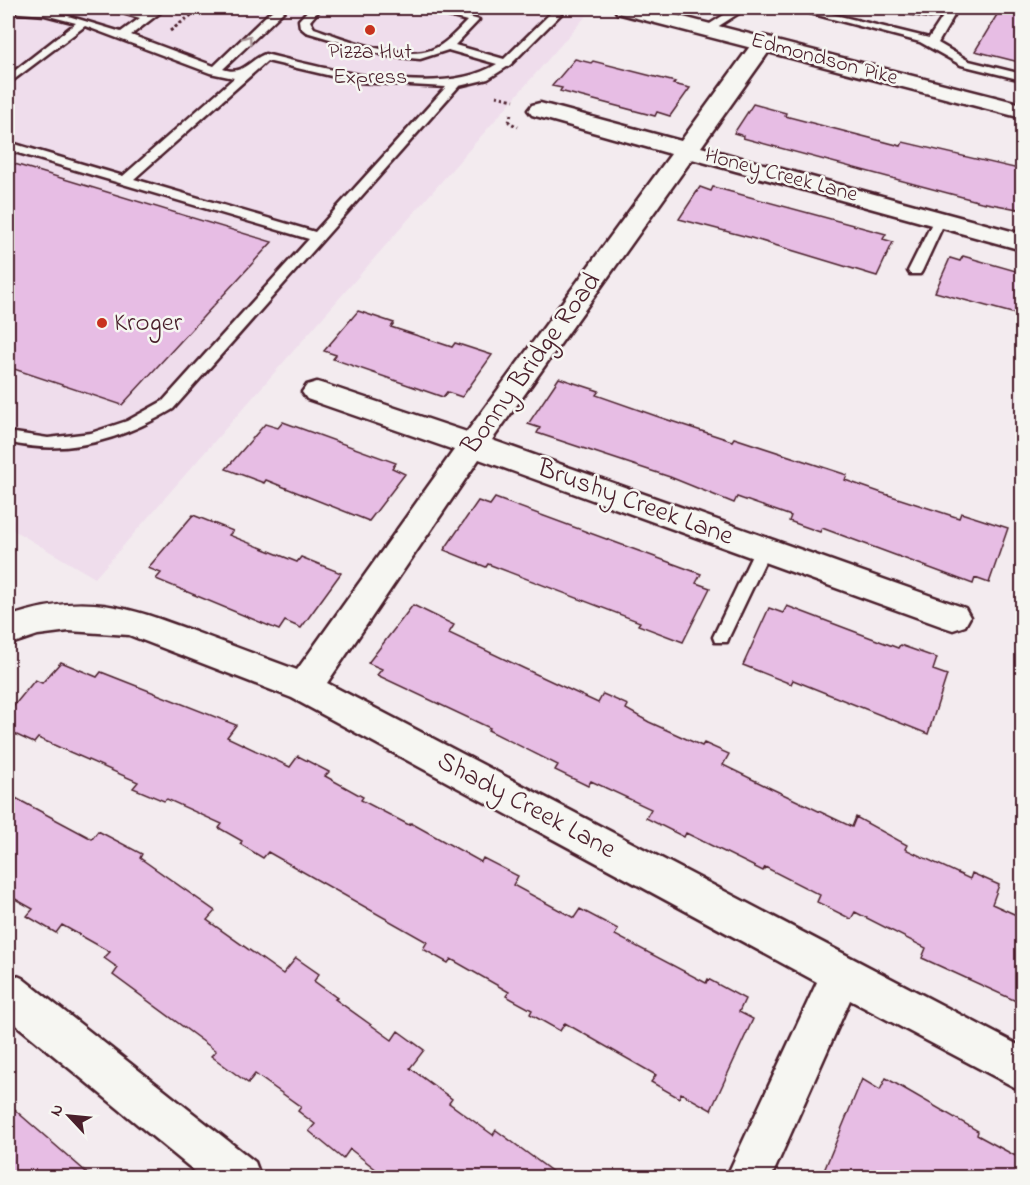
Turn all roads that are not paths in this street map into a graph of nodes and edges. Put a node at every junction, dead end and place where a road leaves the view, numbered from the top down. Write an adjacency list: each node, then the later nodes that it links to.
1 (64, 8): 15 (lane)
2 (116, 8): 14 (lane)
3 (161, 8): 14 (lane)
4 (282, 8): 22 (lane, one-way to 4)
5 (316, 8): 20 (lane)
6 (425, 8): 20 (lane)
7 (562, 8): 21 (lane)
8 (626, 8): 16 (street, Edmondson Pike)
9 (742, 8): 16 (lane)
10 (796, 8): 18 (lane)
11 (896, 8): 13 (lane)
12 (8, 9): 15 (lane)
13 (955, 9): 18 (lane)
14 (148, 17): 17 (lane)
15 (84, 22): 17 (lane); 25 (lane)
16 (707, 29): 19 (street, Edmondson Pike)
17 (123, 36): 22 (lane)
18 (932, 43): 24 (lane)
19 (764, 44): 28 (street, Edmondson Pike); 30 (street, Bonny Bridge Road)
20 (446, 46): 21 (lane)
21 (506, 63): 26 (lane)
22 (214, 71): 23 (lane)
23 (246, 73): 26 (lane); 31 (lane)
24 (1023, 77)
25 (8, 81)
26 (455, 84): 33 (lane)
27 (540, 110): 30 (street, Honey Creek Lane)
28 (1023, 111)
29 (8, 146): 31 (lane)
30 (688, 151): 32 (street, Honey Creek Lane); 38 (street, Bonny Bridge Road)
31 (126, 180): 33 (lane)
32 (940, 219): 34 (street, Honey Creek Lane); 35 (lane)
33 (318, 237): 37 (lane)
34 (1023, 242)
35 (915, 271)
36 (317, 392): 38 (street, Brushy Creek Lane)
37 (8, 437)
38 (473, 445): 39 (street, Brushy Creek Lane); 43 (street, Bonny Bridge Road)
39 (763, 549): 40 (street, Brushy Creek Lane); 42 (lane)
40 (953, 617)
41 (8, 631): 43 (street, Shady Creek Lane)
42 (722, 637)
43 (304, 688): 44 (street, Shady Creek Lane)
44 (842, 973): 46 (street, Shady Creek Lane); 48 (street)
45 (8, 992): 47 (street)
46 (1023, 1070)
47 (239, 1178)
48 (748, 1178)

